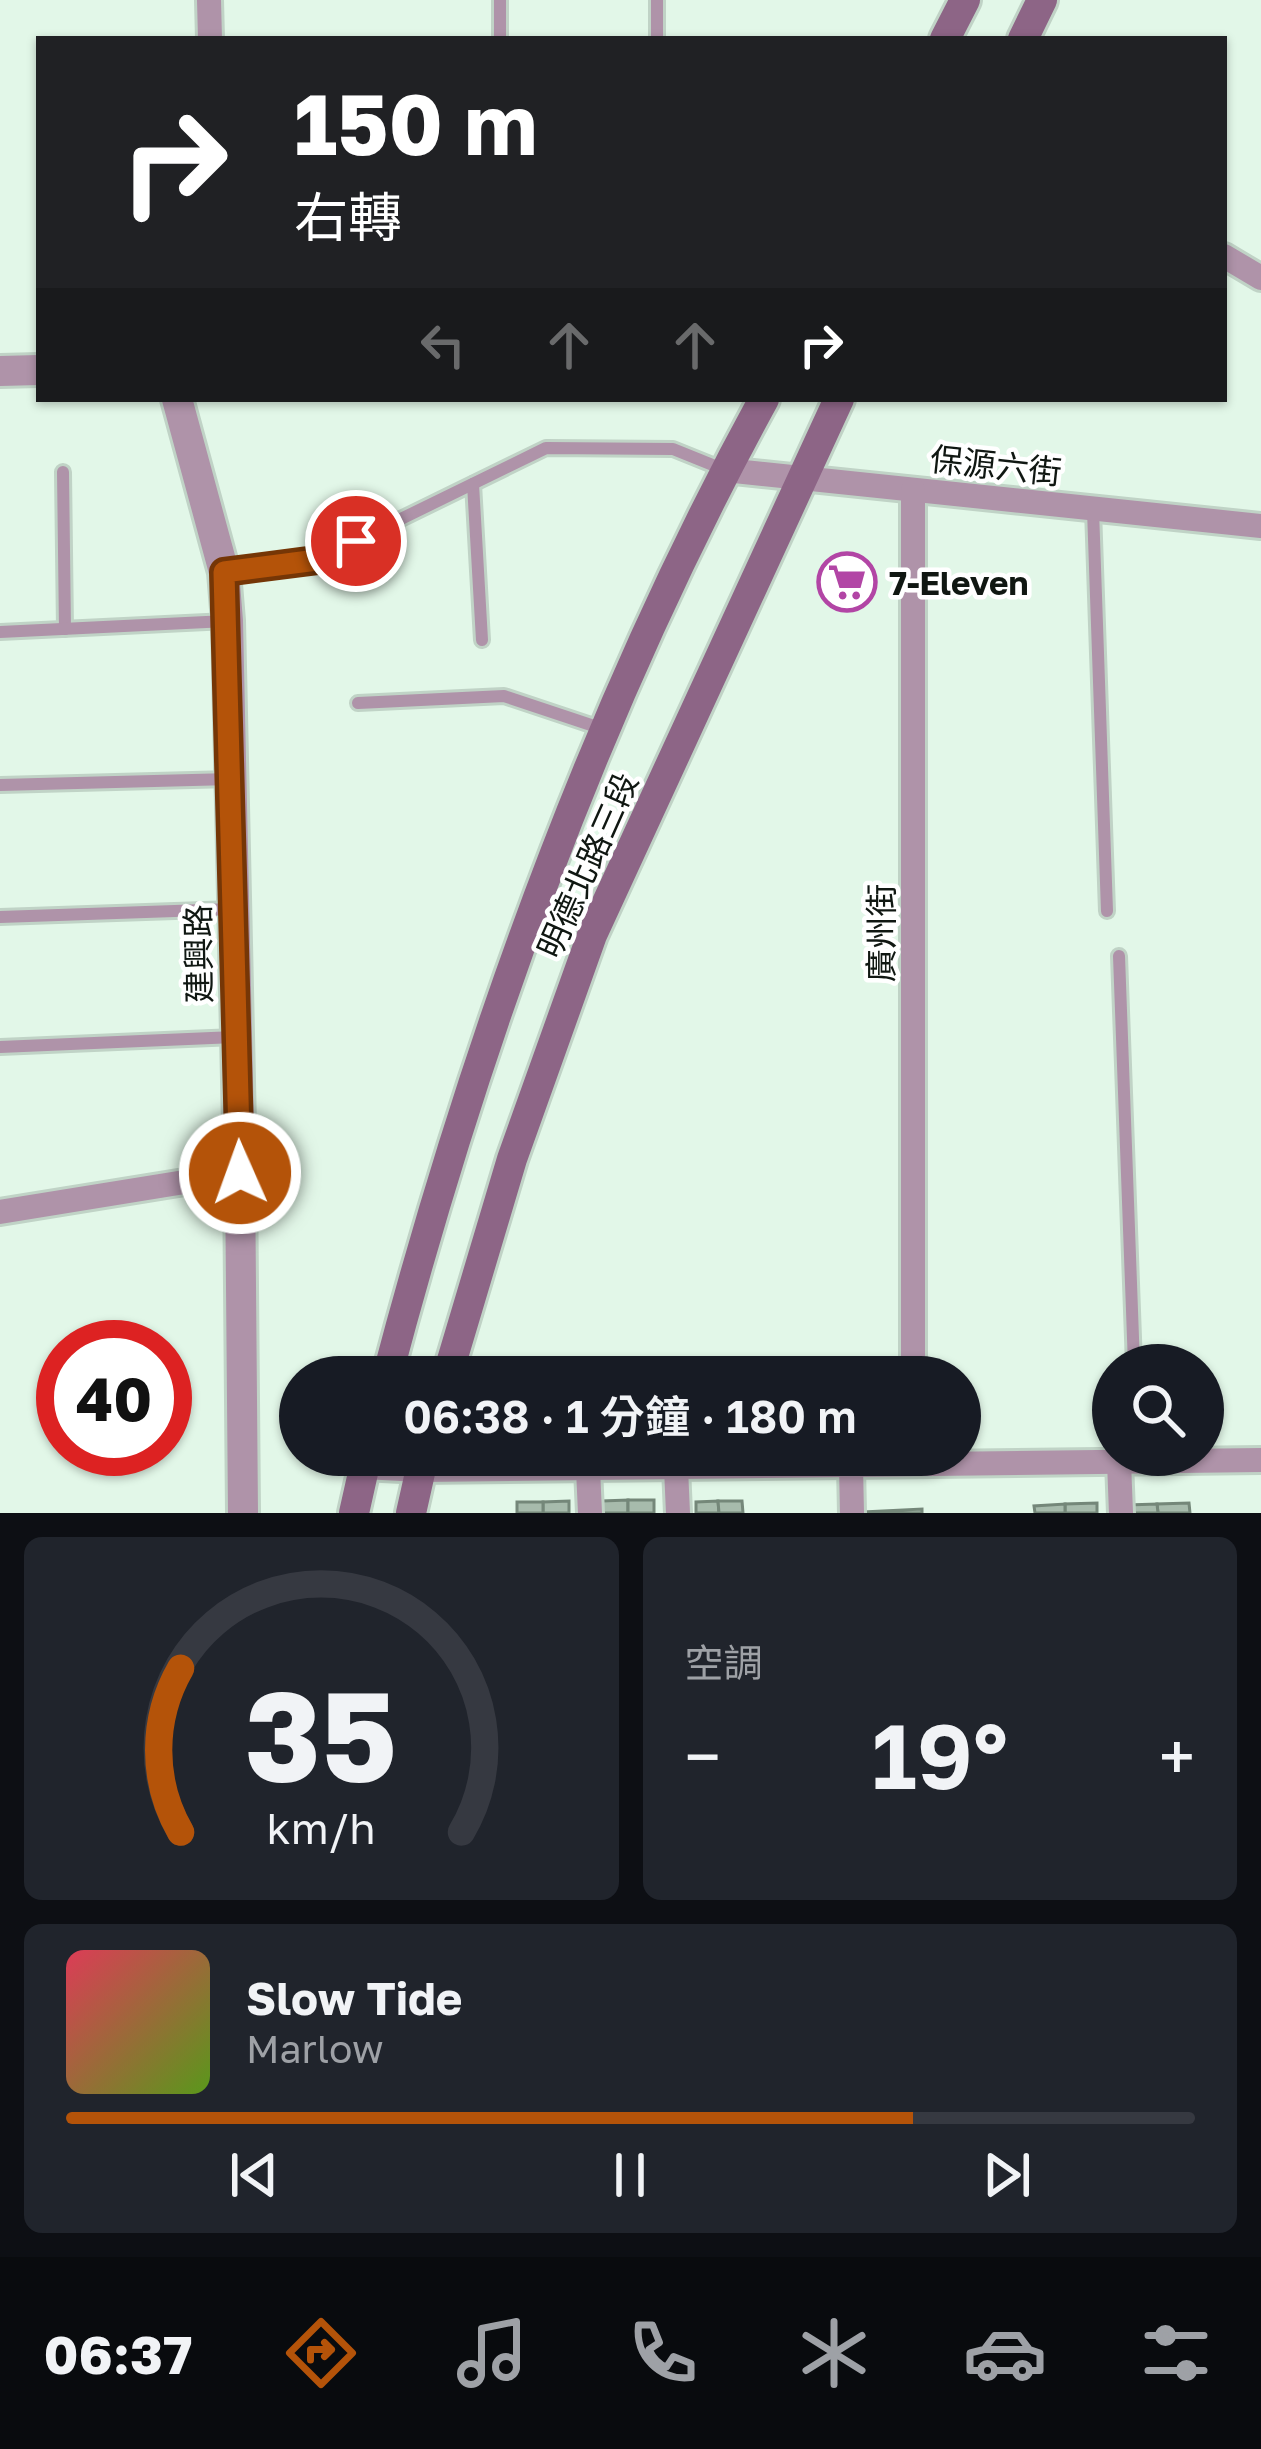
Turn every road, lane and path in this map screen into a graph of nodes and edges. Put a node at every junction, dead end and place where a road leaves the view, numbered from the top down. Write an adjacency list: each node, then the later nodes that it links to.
1 (209, 0): 6 (street)
2 (500, 0): 7 (lane)
3 (657, 0): 8 (lane)
4 (965, 0): 9 (main road)
5 (1042, 0): 10 (main road)
6 (210, 36)
7 (500, 36)
8 (657, 36)
9 (947, 36)
10 (1024, 36)
11 (1227, 258): 12 (street)
12 (1261, 278)
13 (36, 370): 14 (street)
14 (0, 371)
15 (178, 402): 25 (street, 建興路)
16 (762, 402): 18 (main road, 明德北路三段)
17 (838, 402): 20 (main road, 明德北路三段)
18 (725, 470): 20 (street, 保源六街); 21 (lane); 31 (main road, 明德北路三段)
19 (63, 472): 27 (lane)
20 (803, 477): 22 (street, 保源六街); 44 (main road, 明德北路三段)
21 (473, 484): 25 (lane); 29 (lane)
22 (913, 490): 23 (street, 保源六街); 45 (street, 廣州街)
23 (1093, 508): 24 (street, 保源六街); 35 (lane)
24 (1261, 526)
25 (224, 572): 26 (street, 建興路)
26 (228, 621): 27 (lane); 32 (street, 建興路)
27 (65, 629): 28 (lane)
28 (0, 632)
29 (482, 640)
30 (358, 703): 31 (lane)
31 (604, 729): 43 (main road, 明德北路三段)
32 (231, 779): 33 (lane); 34 (street, 建興路)
33 (0, 785)
34 (234, 909): 36 (lane); 38 (street, 建興路)
35 (1107, 911)
36 (0, 917)
37 (1120, 956): 42 (lane)
38 (236, 1036): 39 (lane); 40 (street, 建興路)
39 (0, 1047)
40 (240, 1173): 41 (street); 56 (street, 建興路)
41 (0, 1212)
42 (1133, 1344)
43 (393, 1356)
44 (453, 1356)
45 (913, 1356)
46 (1224, 1459): 47 (street)
47 (1261, 1460)
48 (981, 1461): 49 (street)
49 (1092, 1462)
50 (362, 1476): 57 (main road)
51 (419, 1476): 58 (main road)
52 (588, 1476): 59 (street)
53 (676, 1476): 60 (street)
54 (851, 1476): 61 (street)
55 (1120, 1476): 62 (street)
56 (242, 1513)
57 (354, 1513)
58 (411, 1513)
59 (590, 1513)
60 (678, 1513)
61 (852, 1513)
62 (1121, 1513)

